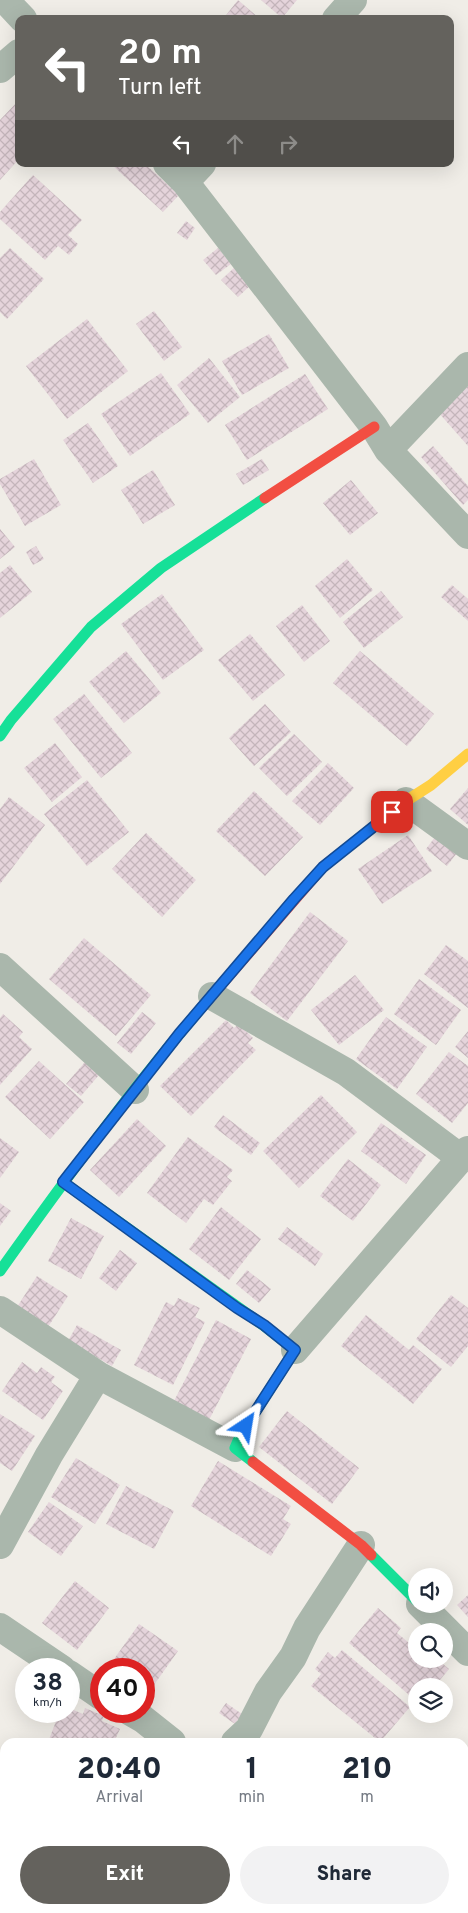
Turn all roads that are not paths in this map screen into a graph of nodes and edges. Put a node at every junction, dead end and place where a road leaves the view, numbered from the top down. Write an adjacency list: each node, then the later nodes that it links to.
1 (5, 0): 3 (street)
2 (353, 0): 4 (street)
3 (19, 15)
4 (340, 15)
5 (15, 56): 6 (street)
6 (0, 69)
7 (185, 170): 9 (street)
8 (468, 366): 9 (street)
9 (381, 439): 10 (street); 11 (street)
10 (468, 535)
11 (0, 736)
12 (468, 754): 13 (street)
13 (406, 801): 14 (street); 16 (street)
14 (468, 846)
15 (0, 967): 17 (street)
16 (212, 996): 17 (street); 18 (street)
17 (135, 1090): 19 (street)
18 (464, 1154): 22 (street)
19 (63, 1182): 20 (street); 22 (street)
20 (0, 1271)
21 (0, 1310): 23 (street)
22 (295, 1350): 24 (street)
23 (98, 1375): 24 (street); 25 (street)
24 (235, 1448): 26 (street)
25 (0, 1545)
26 (362, 1545): 27 (street); 34 (street)
27 (408, 1592)
28 (429, 1613): 30 (street)
29 (0, 1627): 31 (street)
30 (468, 1652)
31 (46, 1658)
32 (148, 1723): 33 (street)
33 (167, 1738)
34 (239, 1738)

